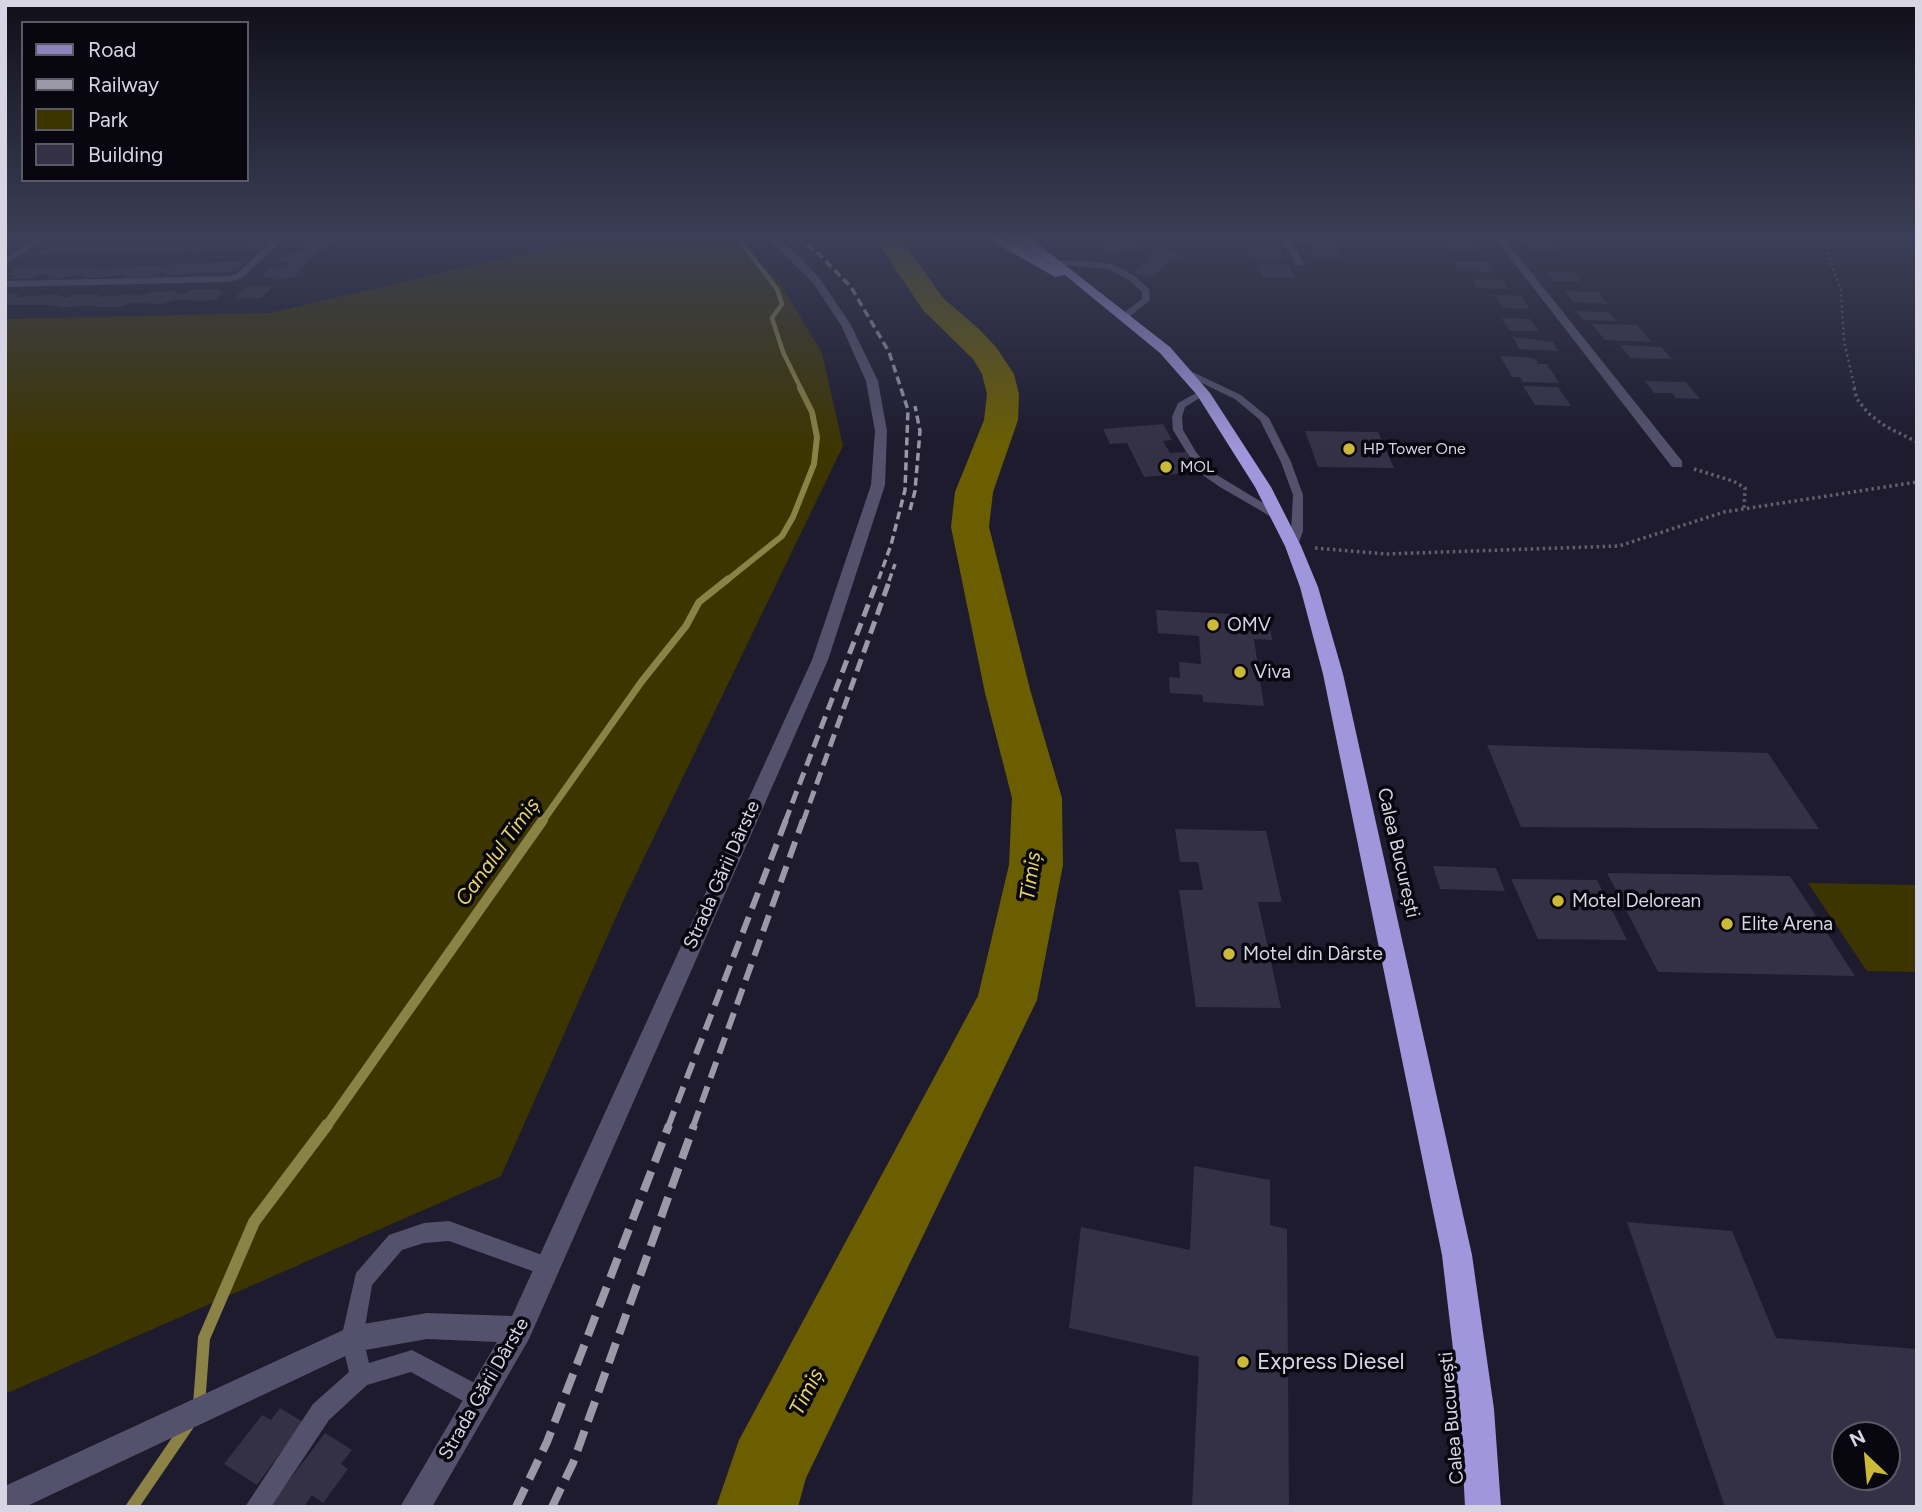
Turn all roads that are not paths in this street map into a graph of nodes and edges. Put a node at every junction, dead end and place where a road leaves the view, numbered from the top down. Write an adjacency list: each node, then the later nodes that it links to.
1 (835, 308): 11 (street, Strada Gării Dârste)
2 (1113, 308): 5 (highway, Calea București)
3 (1136, 308): 5 (lane)
4 (1554, 308): 8 (street)
5 (1125, 316): 6 (highway, Calea București)
6 (1184, 371): 7 (highway, Calea București); 10 (lane)
7 (1203, 393): 9 (highway, Calea București); 9 (lane)
8 (1677, 464)
9 (1279, 517): 10 (highway, Calea București)
10 (1293, 546): 19 (highway, Calea București)
11 (549, 1267): 12 (street, Strada Gării Dârste); 13 (lane)
12 (520, 1330): 13 (street); 15 (street, Strada Gării Dârste)
13 (352, 1339): 14 (lane); 16 (street)
14 (361, 1376): 15 (lane); 17 (lane)
15 (480, 1398): 18 (street, Strada Gării Dârste)
16 (5, 1501)
17 (257, 1507)
18 (415, 1507)
19 (1483, 1507)

